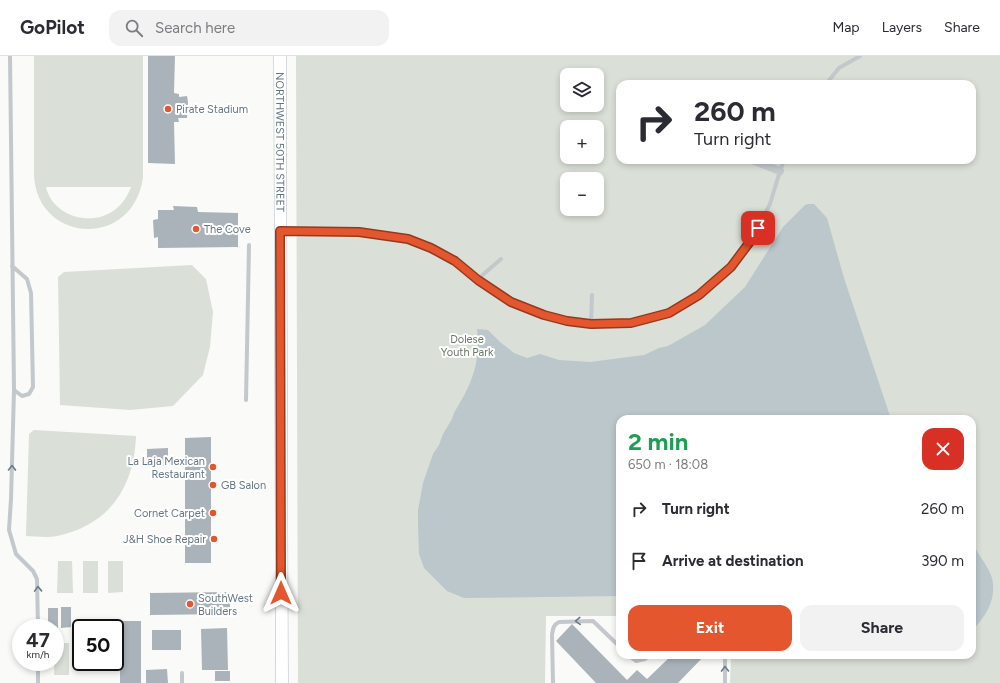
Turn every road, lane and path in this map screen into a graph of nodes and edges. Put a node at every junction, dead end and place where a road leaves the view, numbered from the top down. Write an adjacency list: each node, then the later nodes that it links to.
1 (10, 56): 11 (lane)
2 (280, 56): 8 (main road, NORTHWEST 50TH STREET)
3 (860, 56): 4 (lane)
4 (829, 80)
5 (762, 164): 7 (street)
6 (783, 164): 7 (lane)
7 (780, 171): 14 (lane)
8 (280, 231): 12 (lane); 26 (main road, NORTHWEST 50TH STREET)
9 (249, 245): 16 (lane)
10 (501, 259): 12 (lane)
11 (12, 266): 15 (lane); 15 (lane)
12 (478, 280): 14 (lane)
13 (592, 295): 14 (lane)
14 (591, 324)
15 (14, 390): 17 (lane, one-way to 15)
16 (246, 400)
17 (38, 619)
18 (616, 643): 27 (lane, one-way to 27)
19 (633, 659): 20 (lane)
20 (645, 659)
21 (725, 659): 28 (lane, one-way to 21)
22 (38, 671): 24 (lane)
23 (182, 673): 25 (lane)
24 (38, 683)
25 (182, 683)
26 (282, 683)
27 (553, 683)
28 (725, 683)

